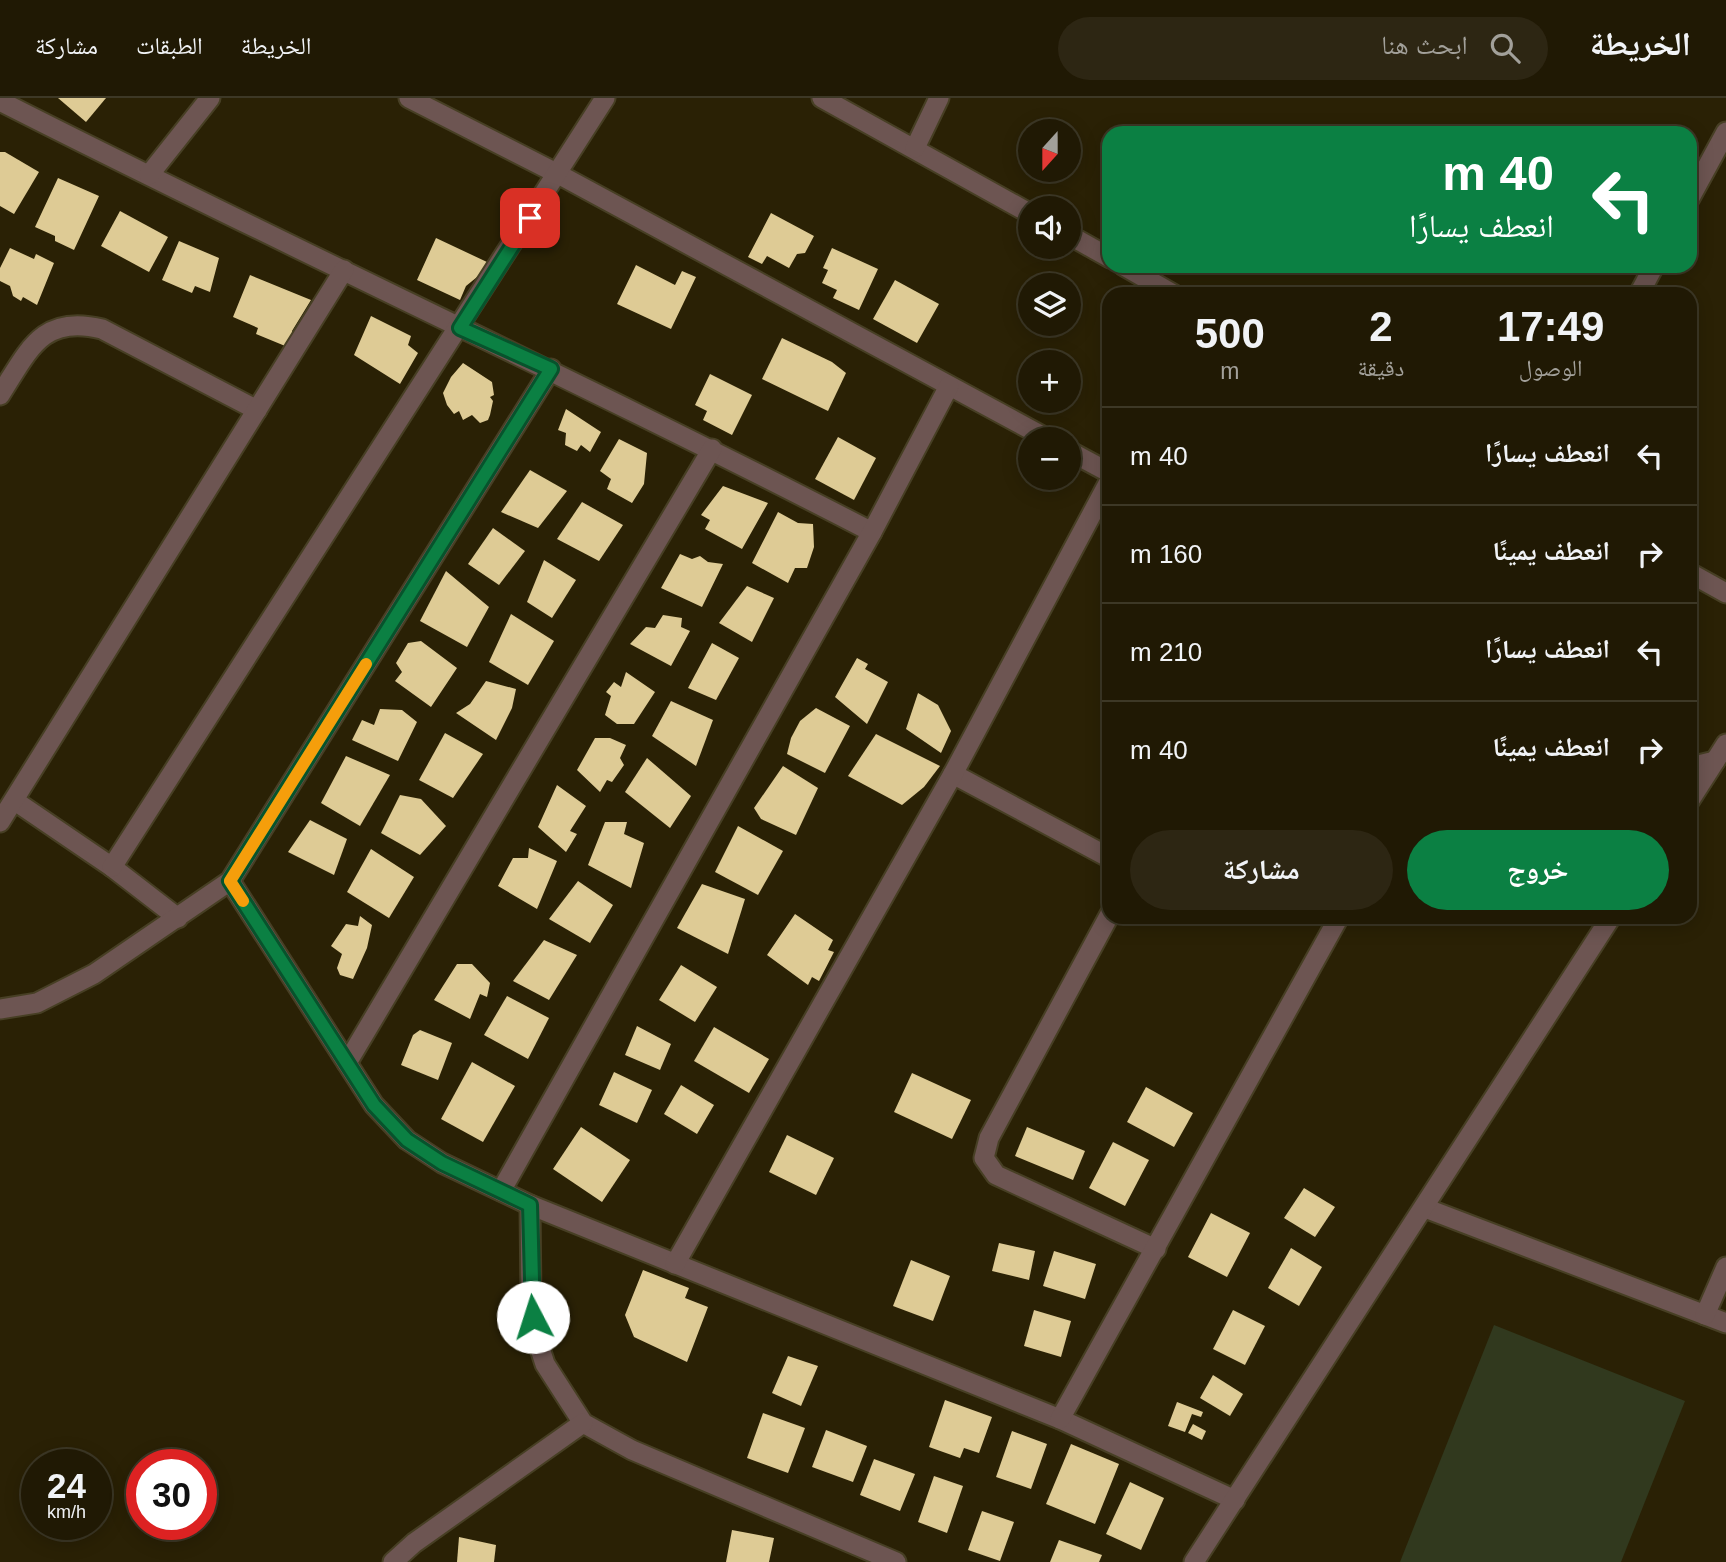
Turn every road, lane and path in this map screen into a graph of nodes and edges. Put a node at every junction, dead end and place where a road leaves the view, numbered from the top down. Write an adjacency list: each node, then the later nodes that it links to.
1 (210, 98): 10 (street)
2 (409, 98): 9 (street)
3 (605, 98): 9 (street)
4 (822, 98): 8 (street)
5 (939, 98): 8 (street)
6 (0, 101): 10 (street)
7 (1726, 132): 11 (street)
8 (915, 148): 12 (street)
9 (558, 174): 18 (street); 20 (street)
10 (149, 175): 15 (street)
11 (1697, 185)
12 (1018, 207)
13 (1081, 242): 14 (street)
14 (1102, 254)
15 (344, 270): 18 (street); 22 (street)
16 (1136, 273): 17 (street)
17 (1161, 287)
18 (460, 328): 19 (street); 39 (street)
19 (551, 369): 24 (street); 40 (street)
20 (949, 386): 23 (street); 28 (street)
21 (0, 395): 22 (street)
22 (257, 410): 36 (street)
23 (1026, 427)
24 (712, 449): 28 (street); 46 (street)
25 (1081, 457): 26 (street)
26 (1102, 469)
27 (1102, 495): 34 (street)
28 (872, 532): 47 (street)
29 (1697, 577): 30 (street)
30 (1726, 593)
31 (1726, 744): 32 (street)
32 (1715, 761): 33 (street); 35 (street)
33 (1697, 765)
34 (953, 774): 38 (street); 51 (street)
35 (1697, 789)
36 (15, 800): 37 (street); 39 (street)
37 (0, 822)
38 (1102, 854)
39 (112, 867): 41 (street)
40 (230, 881): 41 (street); 46 (street)
41 (178, 918): 45 (street)
42 (1105, 924): 50 (street)
43 (1335, 924): 50 (street)
44 (1607, 924): 49 (street)
45 (0, 1009)
46 (347, 1063): 47 (street)
47 (501, 1191): 48 (street)
48 (530, 1205): 51 (street); 56 (street)
49 (1425, 1208): 53 (street); 57 (street)
50 (1156, 1249): 55 (street)
51 (675, 1264): 55 (street)
52 (1726, 1267): 53 (street)
53 (1705, 1315): 54 (street)
54 (1726, 1323)
55 (1060, 1419): 57 (street)
56 (583, 1423): 58 (street); 59 (street)
57 (1235, 1500): 60 (street)
58 (393, 1562)
59 (896, 1562)
60 (1194, 1562)

